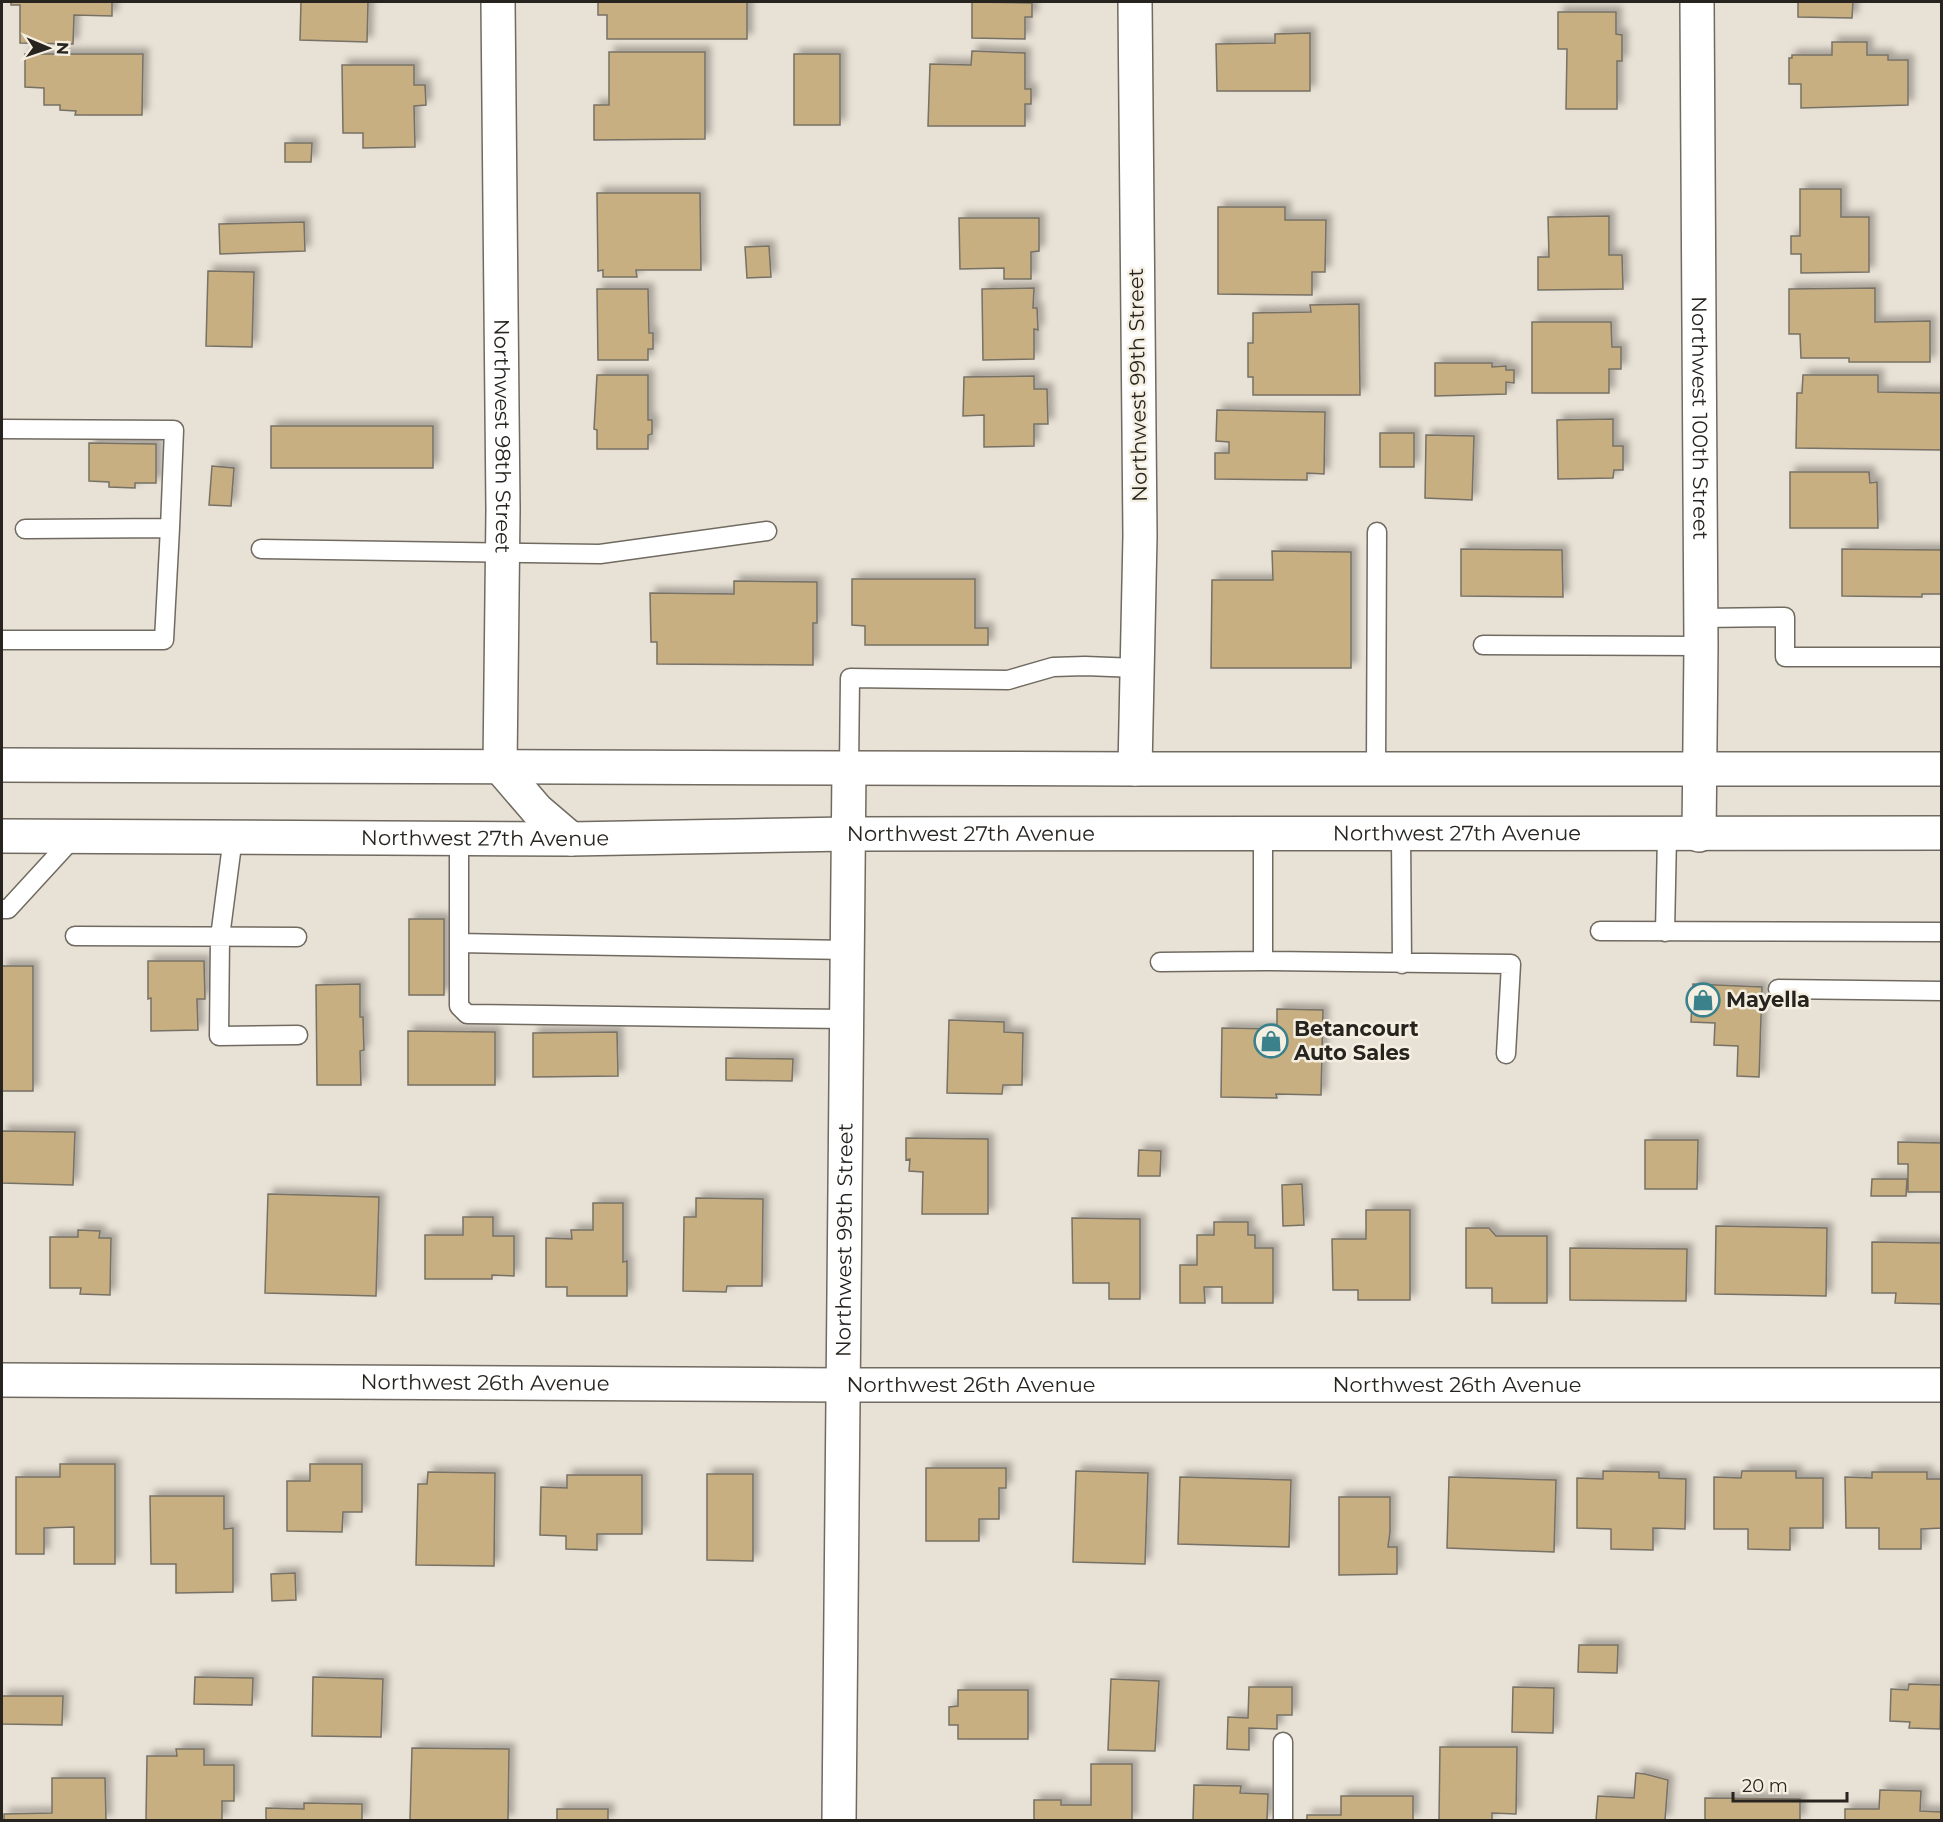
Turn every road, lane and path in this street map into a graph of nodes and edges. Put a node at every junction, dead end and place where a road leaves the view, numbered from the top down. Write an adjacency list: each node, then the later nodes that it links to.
1 (498, 2): 10 (street, Northwest 98th Street)
2 (1135, 2): 15 (street, Northwest 99th Street)
3 (1696, 2): 11 (street, Northwest 100th Street)
4 (2, 429): 5 (lane)
5 (170, 528): 6 (lane); 12 (lane)
6 (25, 529)
7 (767, 531): 10 (lane)
8 (1377, 532): 21 (lane)
9 (261, 549): 10 (lane)
10 (502, 552): 17 (street, Northwest 98th Street)
11 (1701, 632): 13 (lane); 14 (lane); 22 (street, Northwest 100th Street)
12 (2, 640)
13 (1483, 645)
14 (1941, 657)
15 (1137, 668): 18 (lane); 19 (street, Northwest 99th Street)
16 (2, 765): 17 (street)
17 (500, 767): 18 (street); 33 (street)
18 (849, 768): 19 (street); 24 (street, Northwest 99th Street)
19 (1135, 769): 21 (street)
20 (1941, 769): 22 (street)
21 (1376, 770): 22 (street)
22 (1699, 770): 28 (street, Northwest 100th Street)
23 (1941, 833): 28 (street, Northwest 27th Avenue)
24 (848, 834): 25 (street, Northwest 27th Avenue); 33 (street, Northwest 27th Avenue); 42 (street, Northwest 99th Street)
25 (1263, 834): 26 (street, Northwest 27th Avenue); 43 (lane)
26 (1401, 835): 27 (street, Northwest 27th Avenue); 45 (lane)
27 (1667, 835): 28 (street, Northwest 27th Avenue); 36 (lane)
28 (1699, 835)
29 (2, 836): 30 (street, Northwest 27th Avenue)
30 (75, 836): 31 (street, Northwest 27th Avenue); 34 (lane)
31 (233, 837): 32 (street, Northwest 27th Avenue); 39 (lane)
32 (459, 838): 33 (street, Northwest 27th Avenue); 41 (lane)
33 (571, 839)
34 (2, 909)
35 (1600, 931): 36 (lane)
36 (1665, 932): 37 (lane)
37 (1941, 932)
38 (75, 936): 39 (lane)
39 (220, 937): 40 (lane); 49 (lane)
40 (297, 937)
41 (459, 944): 42 (lane); 48 (lane)
42 (848, 950): 48 (street, Northwest 99th Street)
43 (1263, 961): 44 (lane); 45 (lane)
44 (1160, 962)
45 (1402, 964): 50 (lane)
46 (1778, 990): 47 (lane)
47 (1941, 991)
48 (846, 1019): 52 (street, Northwest 99th Street)
49 (298, 1035)
50 (1506, 1054)
51 (2, 1380): 52 (street, Northwest 26th Avenue)
52 (843, 1385): 53 (street, Northwest 26th Avenue); 55 (street, Northwest 99th Street)
53 (1941, 1385)
54 (1283, 1742): 56 (lane)
55 (839, 1821)
56 (1283, 1821)

